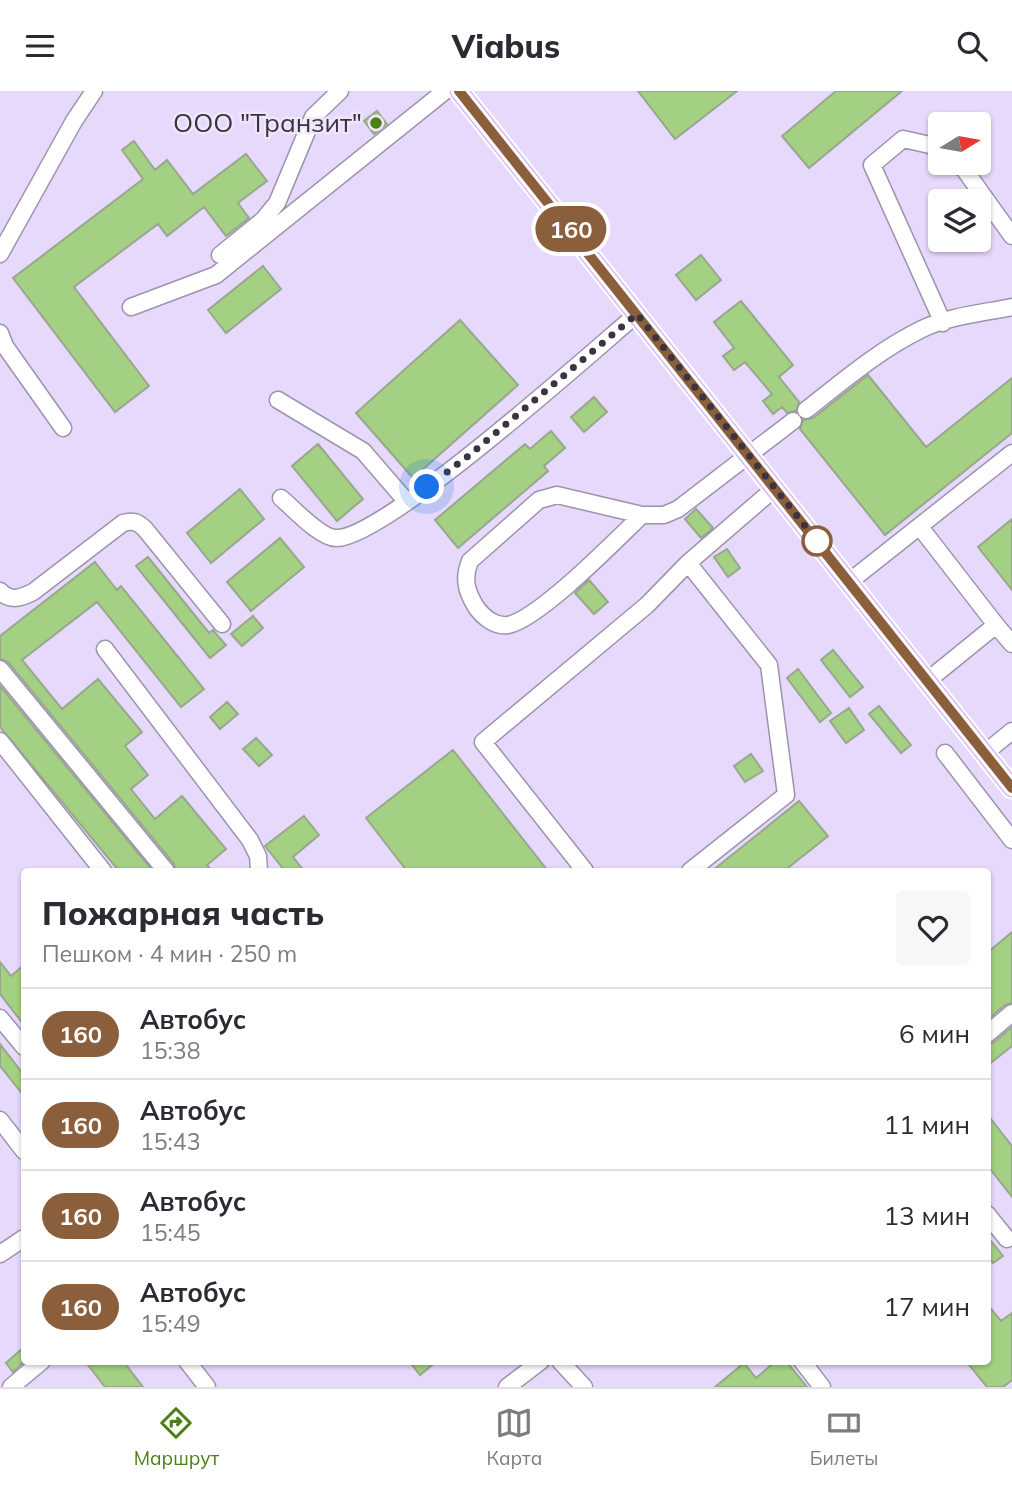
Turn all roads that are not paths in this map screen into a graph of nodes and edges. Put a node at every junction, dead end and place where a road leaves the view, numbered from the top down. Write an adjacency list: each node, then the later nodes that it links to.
1 (94, 91): 8 (street)
2 (340, 91): 9 (street)
3 (445, 91): 10 (street)
4 (459, 91): 12 (main road)
5 (928, 145): 13 (street)
6 (968, 175): 7 (street)
7 (1012, 236)
8 (0, 254)
9 (220, 255)
10 (131, 307)
11 (1012, 307): 13 (street)
12 (637, 314): 20 (main road); 23 (street)
13 (943, 323): 16 (street)
14 (0, 333): 18 (street)
15 (278, 400): 23 (street)
16 (806, 410)
17 (793, 421): 20 (street)
18 (63, 428)
19 (1012, 453): 25 (street)
20 (749, 455): 21 (main road); 24 (street)
21 (775, 488): 26 (street); 27 (main road)
22 (281, 498): 23 (street)
23 (407, 502)
24 (642, 515): 24 (street)
25 (920, 527): 27 (street); 30 (street)
26 (688, 563): 45 (street); 46 (street)
27 (849, 582): 34 (main road)
28 (0, 591): 29 (street)
29 (222, 624)
30 (996, 625): 31 (street); 34 (street)
31 (1012, 644)
32 (106, 649): 44 (street)
33 (0, 669): 43 (street)
34 (928, 681): 38 (main road)
35 (1012, 731): 38 (street)
36 (0, 741): 39 (street)
37 (945, 753): 41 (street)
38 (985, 753): 40 (main road)
39 (5, 759): 42 (street)
40 (1012, 788)
41 (1012, 839)
42 (100, 868)
43 (164, 868)
44 (259, 868)
45 (583, 868)
46 (694, 868)
47 (1012, 1013): 49 (street)
48 (0, 1018): 50 (street)
49 (991, 1031)
50 (21, 1043)
51 (0, 1120): 52 (street)
52 (21, 1147)
53 (991, 1223): 55 (street)
54 (21, 1240): 56 (street)
55 (1010, 1240)
56 (0, 1254)
57 (37, 1365): 62 (street)
58 (190, 1365): 63 (street)
59 (536, 1365): 64 (street)
60 (564, 1365): 65 (street)
61 (806, 1365): 66 (street)
62 (10, 1387)
63 (207, 1387)
64 (507, 1387)
65 (583, 1387)
66 (822, 1387)

